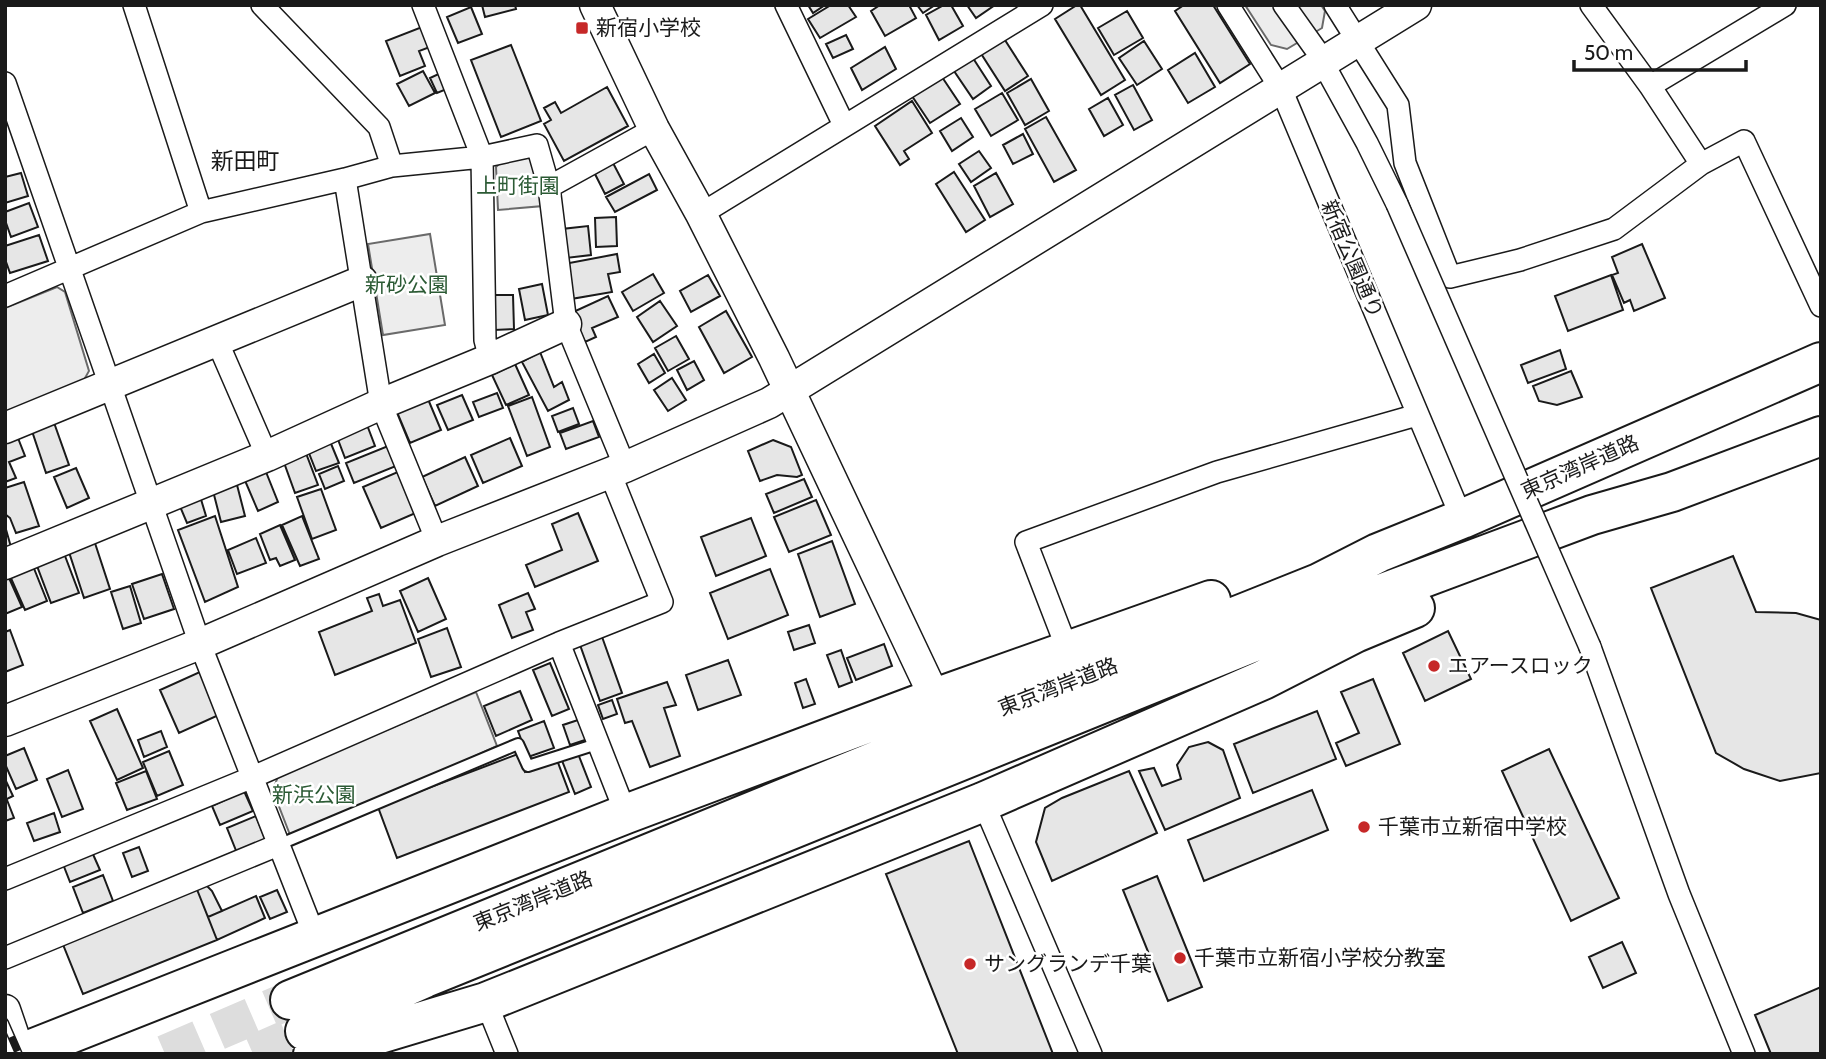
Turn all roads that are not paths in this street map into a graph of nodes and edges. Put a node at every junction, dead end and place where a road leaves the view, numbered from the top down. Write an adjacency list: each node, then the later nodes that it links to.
1 (134, 5): 26 (street)
2 (262, 5): 23 (street)
3 (423, 5): 21 (street)
4 (594, 5): 20 (street)
5 (786, 5): 19 (street)
6 (1042, 5): 19 (street)
7 (1228, 5): 18 (street, 新宿公園通り)
8 (1284, 5): 14 (street)
9 (1335, 5): 13 (street)
10 (1416, 5): 13 (street)
11 (1591, 5): 17 (street)
12 (1785, 5): 17 (street)
13 (1359, 41): 18 (street); 22 (street)
14 (1316, 50)
15 (1329, 74): 69 (street, bridge)
16 (5, 83): 28 (street)
17 (1650, 86): 22 (street)
18 (1281, 89): 37 (street); 39 (street, 新宿公園通り)
19 (844, 125): 27 (street)
20 (654, 129): 25 (street); 27 (street)
21 (482, 158): 23 (street); 25 (street); 34 (street)
22 (1701, 164): 31 (street)
23 (393, 166): 24 (street)
24 (345, 179): 26 (street); 29 (street)
25 (549, 187): 32 (street)
26 (201, 212): 28 (street)
27 (701, 214): 37 (street)
28 (68, 268): 30 (street); 36 (street)
29 (362, 281): 33 (street); 38 (street)
30 (5, 296)
31 (1821, 306)
32 (566, 324): 34 (street); 43 (street)
33 (217, 341): 36 (street); 42 (street)
34 (490, 359): 38 (street)
35 (1821, 362): 46 (highway, 東京湾岸道路)
36 (110, 384): 40 (street); 45 (street)
37 (788, 390): 43 (street); 53 (street)
38 (381, 404): 42 (street); 47 (street)
39 (1417, 415): 46 (street, 新宿公園通り); 52 (street)
40 (5, 428)
41 (1821, 436): 44 (highway, 東京湾岸道路)
42 (267, 456): 45 (street)
43 (618, 470): 47 (street); 50 (street)
44 (1672, 492): 57 (highway); 65 (highway, 東京湾岸道路)
45 (151, 506): 49 (street); 51 (street)
46 (1462, 519): 48 (highway, 東京湾岸道路)
47 (437, 541): 51 (street)
48 (1378, 553): 52 (highway); 65 (highway, 東京湾岸道路)
49 (5, 564)
50 (559, 643): 55 (street); 56 (street)
51 (200, 644): 54 (street); 56 (street)
52 (1068, 651): 53 (highway)
53 (935, 698): 58 (highway)
54 (5, 721)
55 (600, 743): 58 (street); 59 (lane)
56 (253, 777): 59 (street); 60 (street)
57 (983, 802): 63 (highway); 68 (street)
58 (626, 814): 61 (highway)
59 (278, 845): 61 (street); 62 (street)
60 (5, 879)
61 (315, 937): 66 (highway)
62 (5, 958)
63 (486, 1002): 65 (highway); 67 (street)
64 (5, 1010): 66 (street)
65 (303, 1028)
66 (20, 1054)
67 (508, 1054)
68 (1091, 1054)
69 (1744, 1054)

